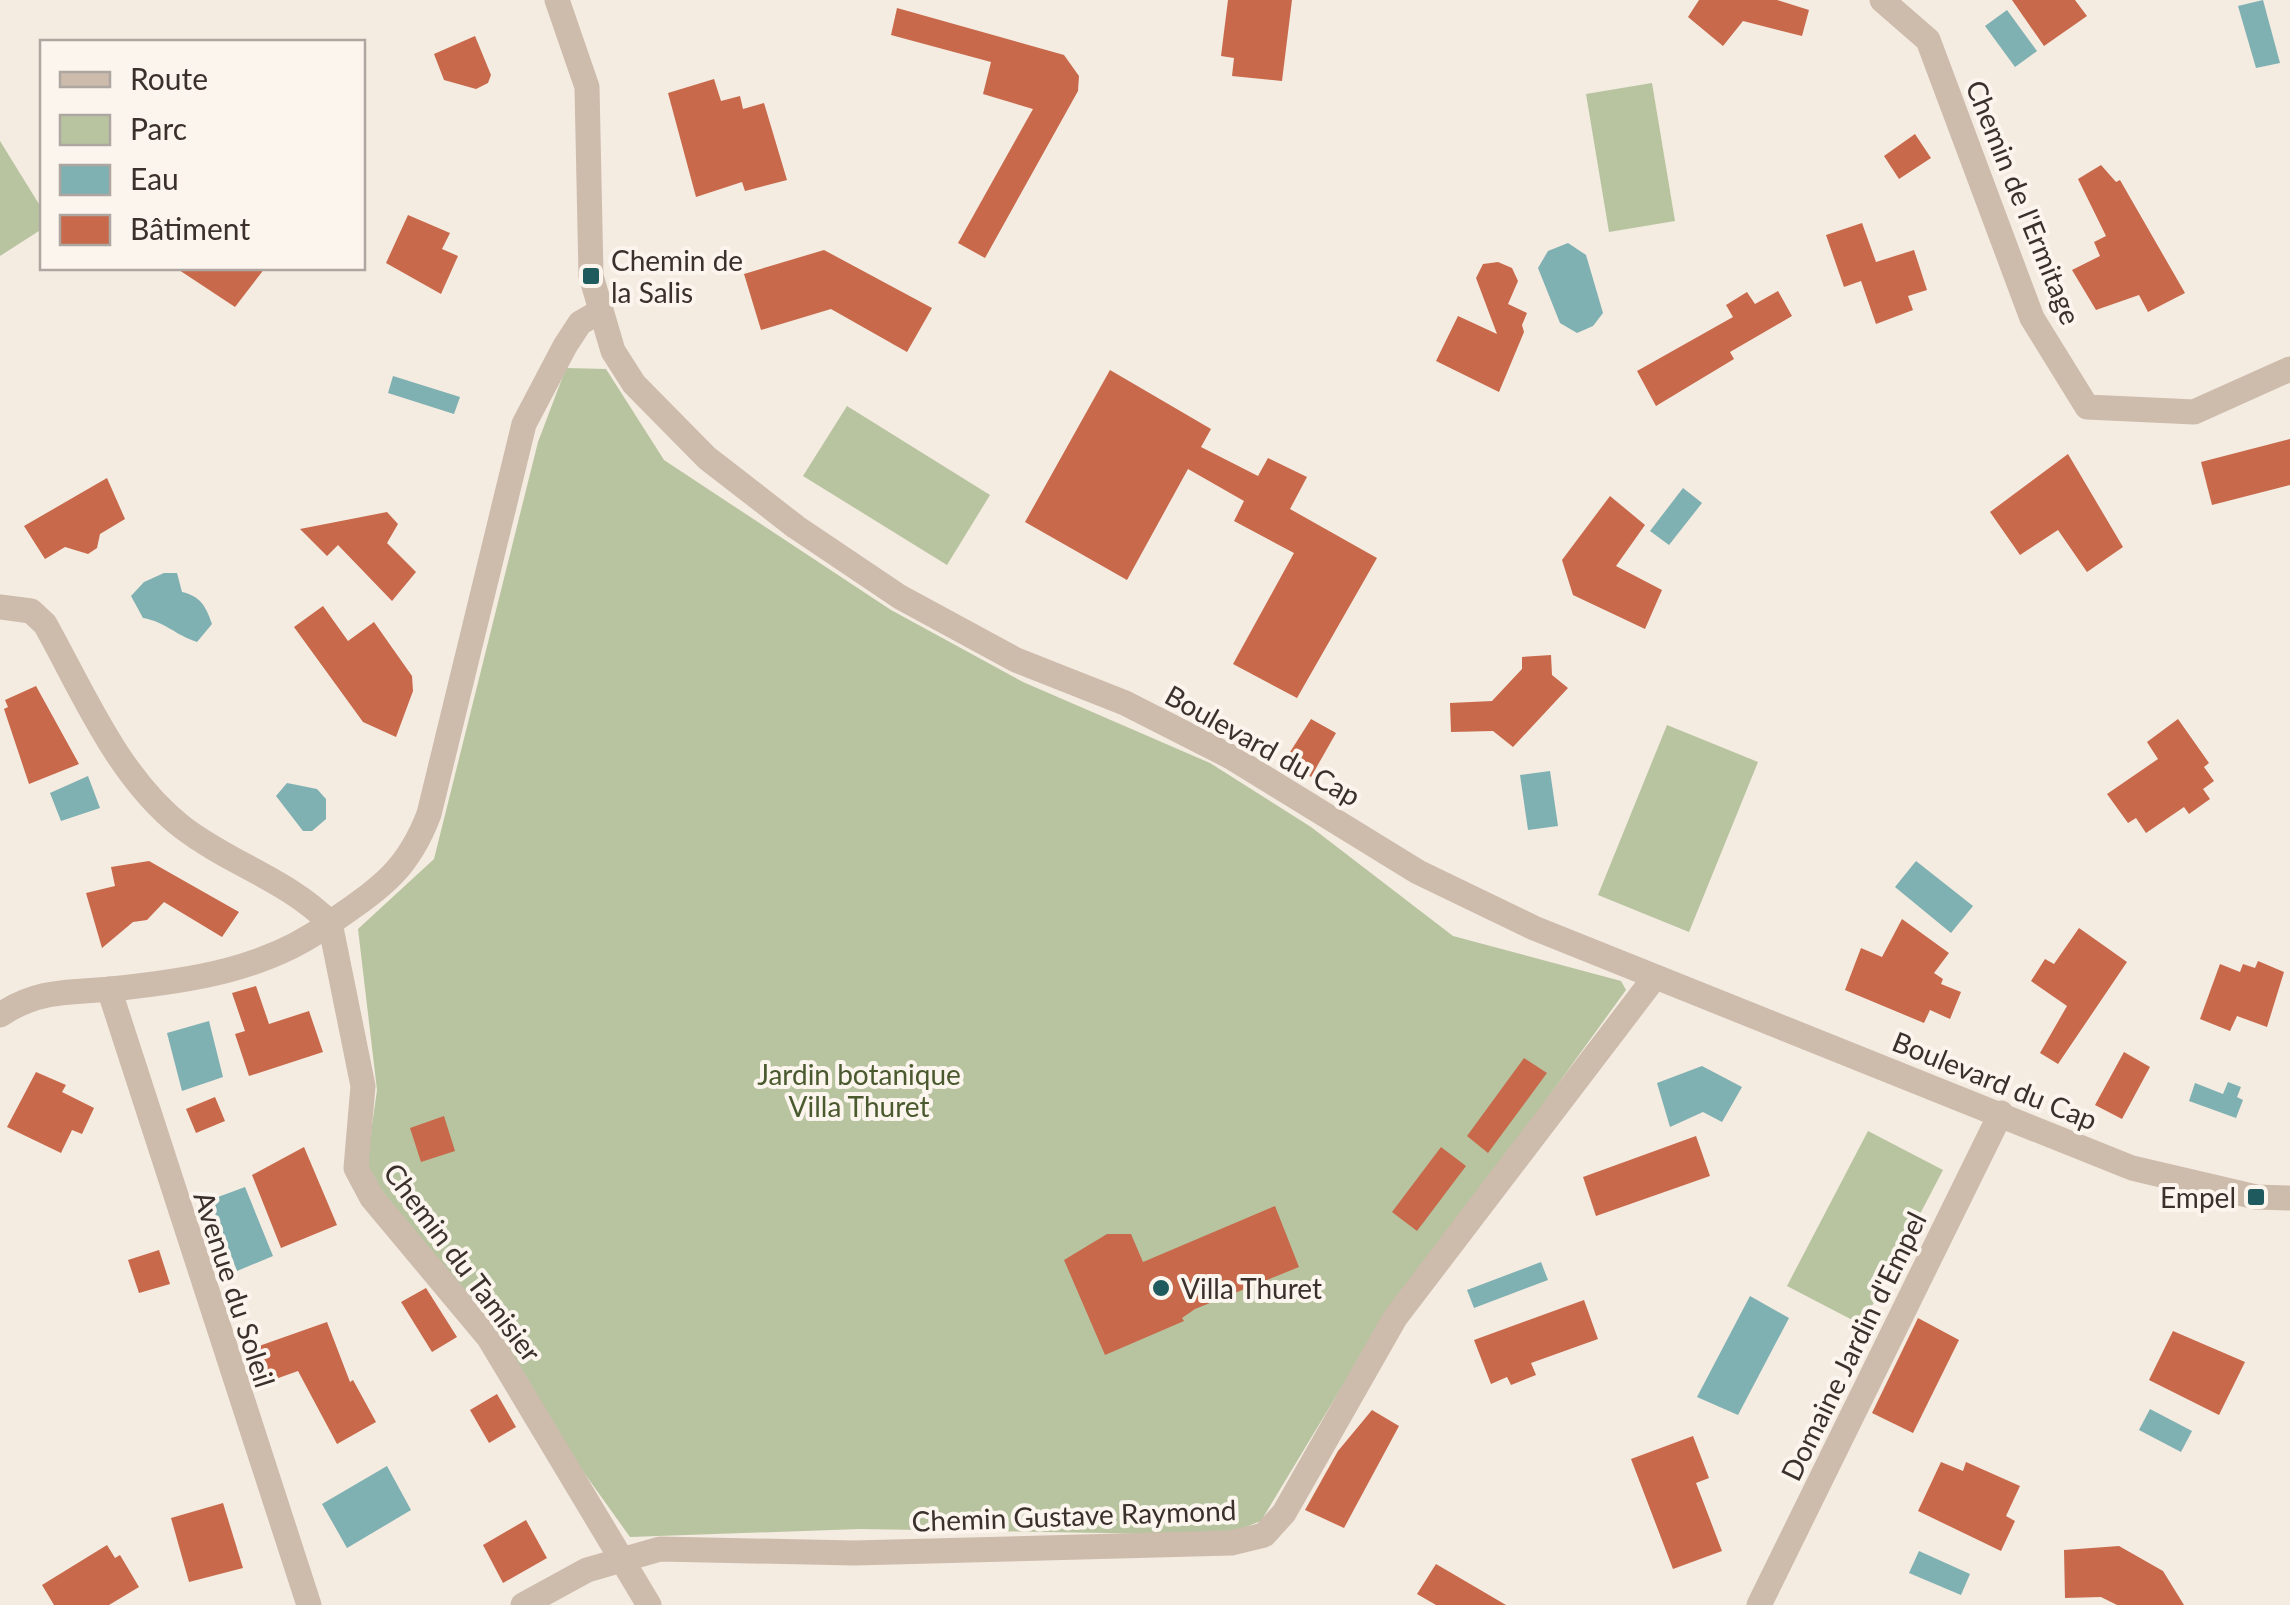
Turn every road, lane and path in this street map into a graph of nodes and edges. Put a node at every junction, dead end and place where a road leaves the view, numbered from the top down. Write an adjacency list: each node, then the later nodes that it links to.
1 (557, 0): 3 (street, Boulevard du Cap)
2 (1882, 0): 4 (street, Chemin de l'Ermitage)
3 (599, 312): 6 (street); 7 (street, Boulevard du Cap)
4 (2290, 369)
5 (0, 608): 6 (street)
6 (330, 923): 8 (street); 12 (street, Chemin du Tamisier)
7 (1654, 977): 10 (street, Boulevard du Cap); 12 (street, Chemin Gustave Raymond)
8 (108, 989): 9 (street); 13 (street, Avenue du Soleil)
9 (0, 1015)
10 (2001, 1114): 11 (street, Boulevard du Cap); 16 (street, Domaine Jardin d'Empel)
11 (2290, 1198)
12 (625, 1558): 14 (street); 15 (street, Chemin du Tamisier)
13 (309, 1605)
14 (523, 1605)
15 (649, 1605)
16 (1758, 1605)

